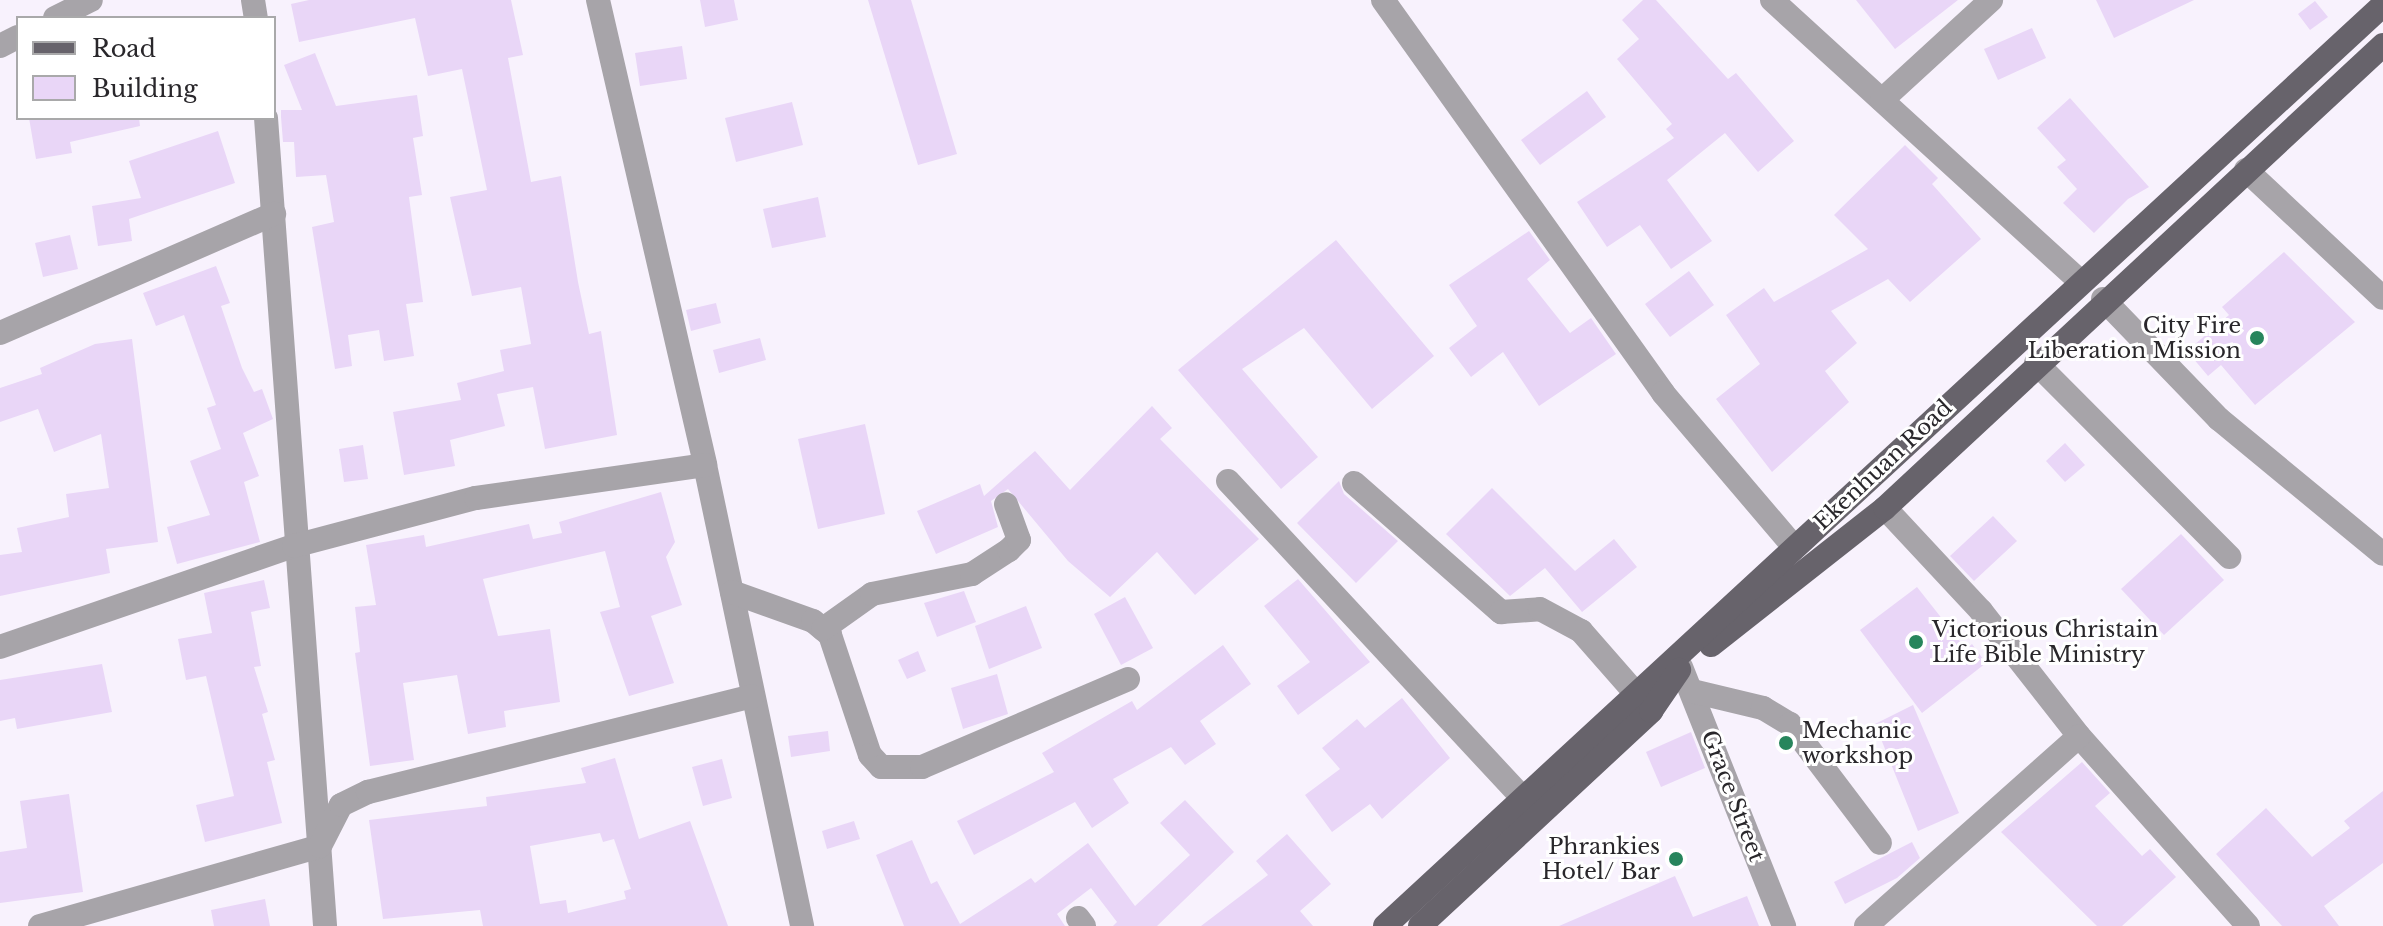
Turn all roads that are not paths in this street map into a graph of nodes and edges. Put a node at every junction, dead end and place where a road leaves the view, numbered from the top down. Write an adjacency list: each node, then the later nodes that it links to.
1 (91, 0): 7 (street)
2 (598, 0): 18 (street)
3 (1383, 0): 24 (street)
4 (1772, 0): 9 (street)
5 (1991, 0): 9 (street)
6 (2383, 5): 13 (main road, Ekenhuan Road)
7 (59, 16)
8 (2383, 45): 11 (main road, Ekenhuan Road)
9 (1882, 100): 13 (street)
10 (266, 120): 12 (street)
11 (2246, 170): 14 (street); 15 (main road, Ekenhuan Road)
12 (274, 214): 16 (street); 23 (street)
13 (2080, 281): 24 (main road, Ekenhuan Road)
14 (2383, 298)
15 (2103, 299): 17 (main road, Ekenhuan Road); 25 (street)
16 (0, 333)
17 (2036, 363): 22 (main road, Ekenhuan Road); 26 (street)
18 (705, 465): 23 (street); 27 (street)
19 (1228, 481): 36 (street)
20 (1354, 483): 34 (street)
21 (1006, 504): 28 (street)
22 (1885, 508): 30 (main road, Ekenhuan Road); 35 (street)
23 (294, 546): 29 (street); 38 (street)
24 (1794, 547): 34 (main road, Ekenhuan Road)
25 (2383, 554)
26 (2229, 557)
27 (732, 592): 28 (street); 33 (street)
28 (823, 629): 31 (street)
29 (0, 647)
30 (1681, 667): 32 (street, Grace Street); 43 (main road, Ekenhuan Road)
31 (1128, 679)
32 (1692, 691): 37 (street); 44 (street, Grace Street)
33 (752, 696): 38 (street); 41 (street)
34 (1638, 696): 36 (main road, Ekenhuan Road)
35 (2079, 736): 45 (street); 46 (street)
36 (1524, 799): 42 (main road, Ekenhuan Road)
37 (1880, 843)
38 (320, 846): 39 (street); 40 (street)
39 (40, 926)
40 (325, 926)
41 (802, 926)
42 (1385, 926)
43 (1420, 926)
44 (1784, 926)
45 (1866, 926)
46 (2248, 926)

